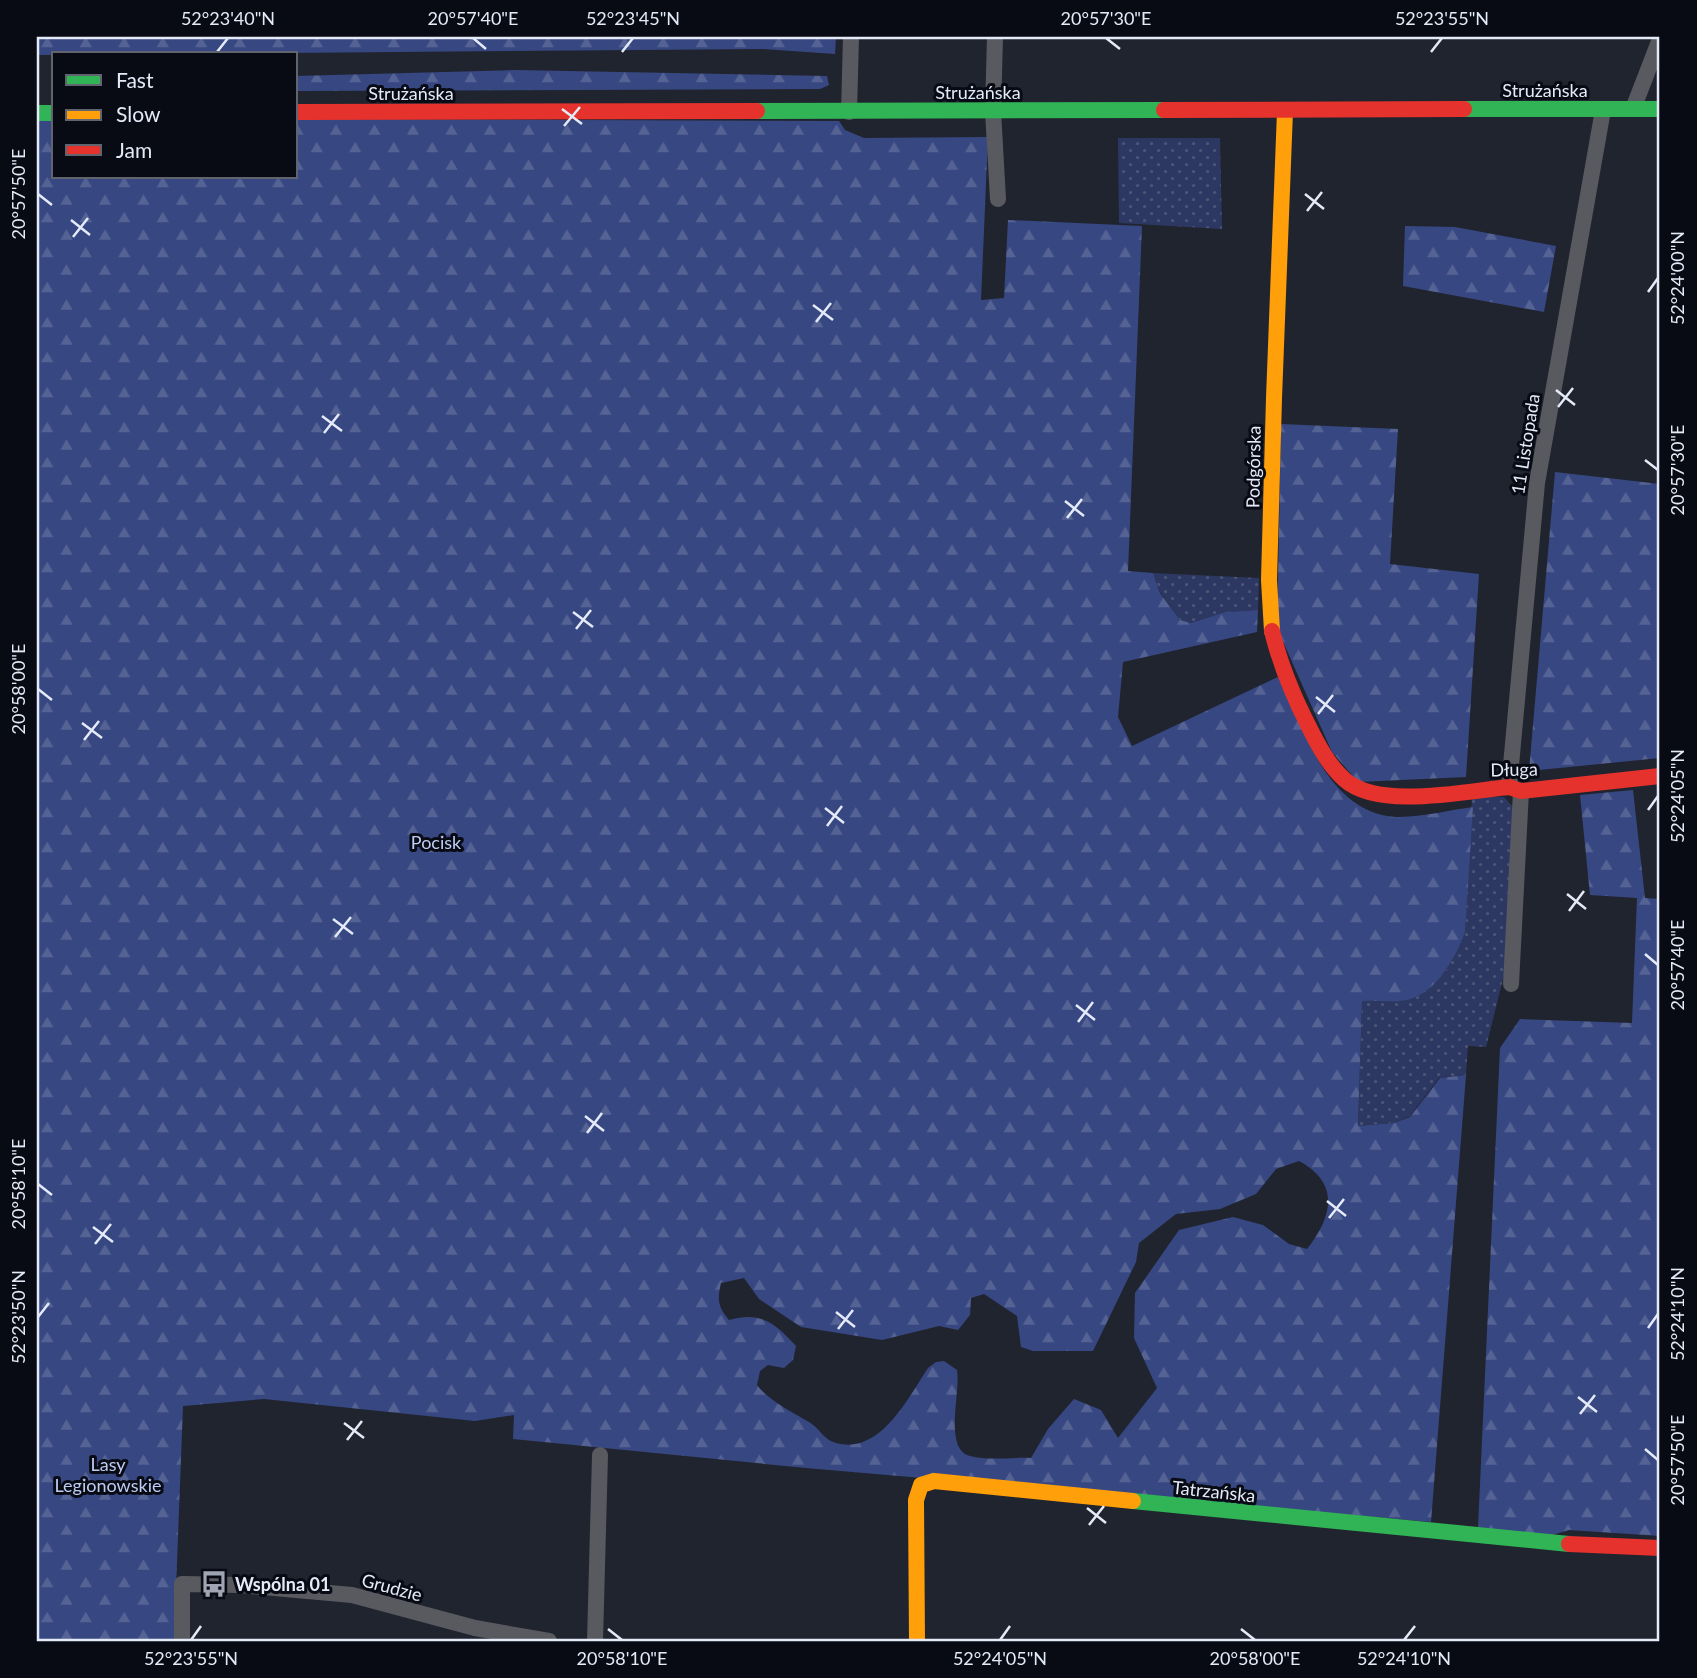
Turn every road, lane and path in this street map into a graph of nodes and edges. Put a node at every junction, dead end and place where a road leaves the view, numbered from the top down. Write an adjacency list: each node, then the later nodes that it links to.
1 (851, 37): 10 (street)
2 (995, 37): 7 (street)
3 (1660, 39): 4 (street)
4 (1633, 109): 5 (street, Strużańska); 6 (street, Strużańska)
5 (1660, 109)
6 (1603, 110): 8 (street, Strużańska); 13 (street, 11 Listopada)
7 (993, 111): 8 (street, Strużańska); 10 (street, Strużańska); 11 (street)
8 (1285, 111): 14 (street, Podgórska)
9 (298, 112): 10 (street, Strużańska)
10 (849, 112)
11 (998, 199)
12 (1660, 776): 13 (street, Długa)
13 (1515, 789): 14 (street, Długa); 15 (street, 11 Listopada)
14 (1368, 792)
15 (1511, 984)
16 (600, 1455): 20 (street)
17 (1660, 1548): 21 (street, Tatrzańska)
18 (182, 1641): 19 (street, Grudzie)
19 (549, 1641)
20 (594, 1641)
21 (917, 1641)

